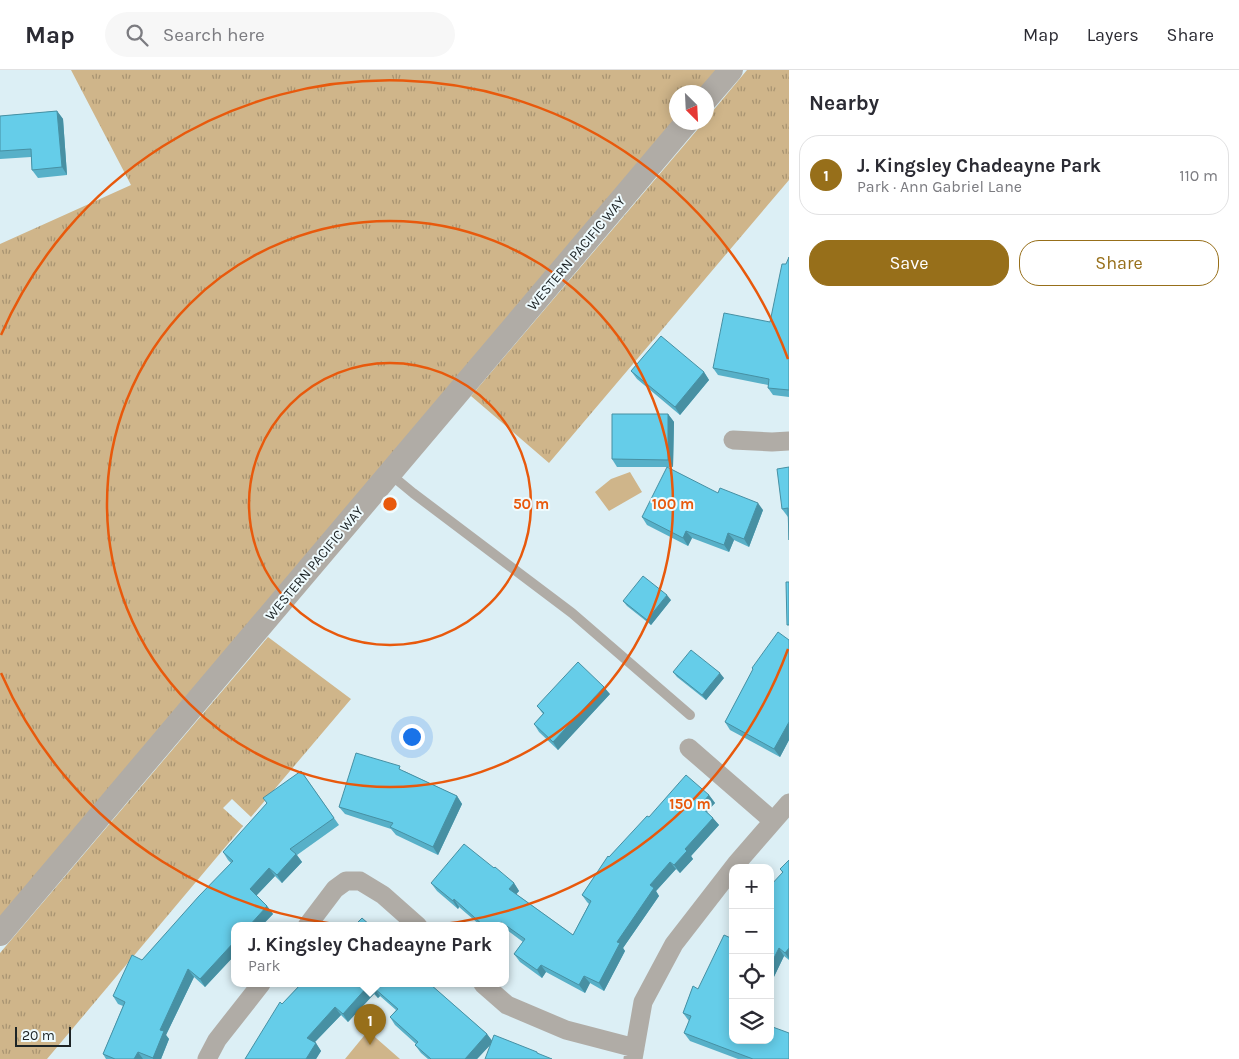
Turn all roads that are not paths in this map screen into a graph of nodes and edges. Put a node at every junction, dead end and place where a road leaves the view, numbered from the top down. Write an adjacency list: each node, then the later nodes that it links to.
1 (731, 70): 2 (street)
2 (714, 90)
3 (680, 130): 6 (street, WESTERN PACIFIC WAY)
4 (733, 440): 5 (street)
5 (789, 441)
6 (390, 474): 7 (lane); 13 (street, WESTERN PACIFIC WAY)
7 (690, 715)
8 (689, 748): 10 (street)
9 (789, 803): 10 (street)
10 (773, 821): 16 (street)
11 (310, 922): 12 (street)
12 (413, 922)
13 (0, 934)
14 (259, 987): 17 (street)
15 (487, 987): 16 (street)
16 (634, 1053)
17 (207, 1059)

